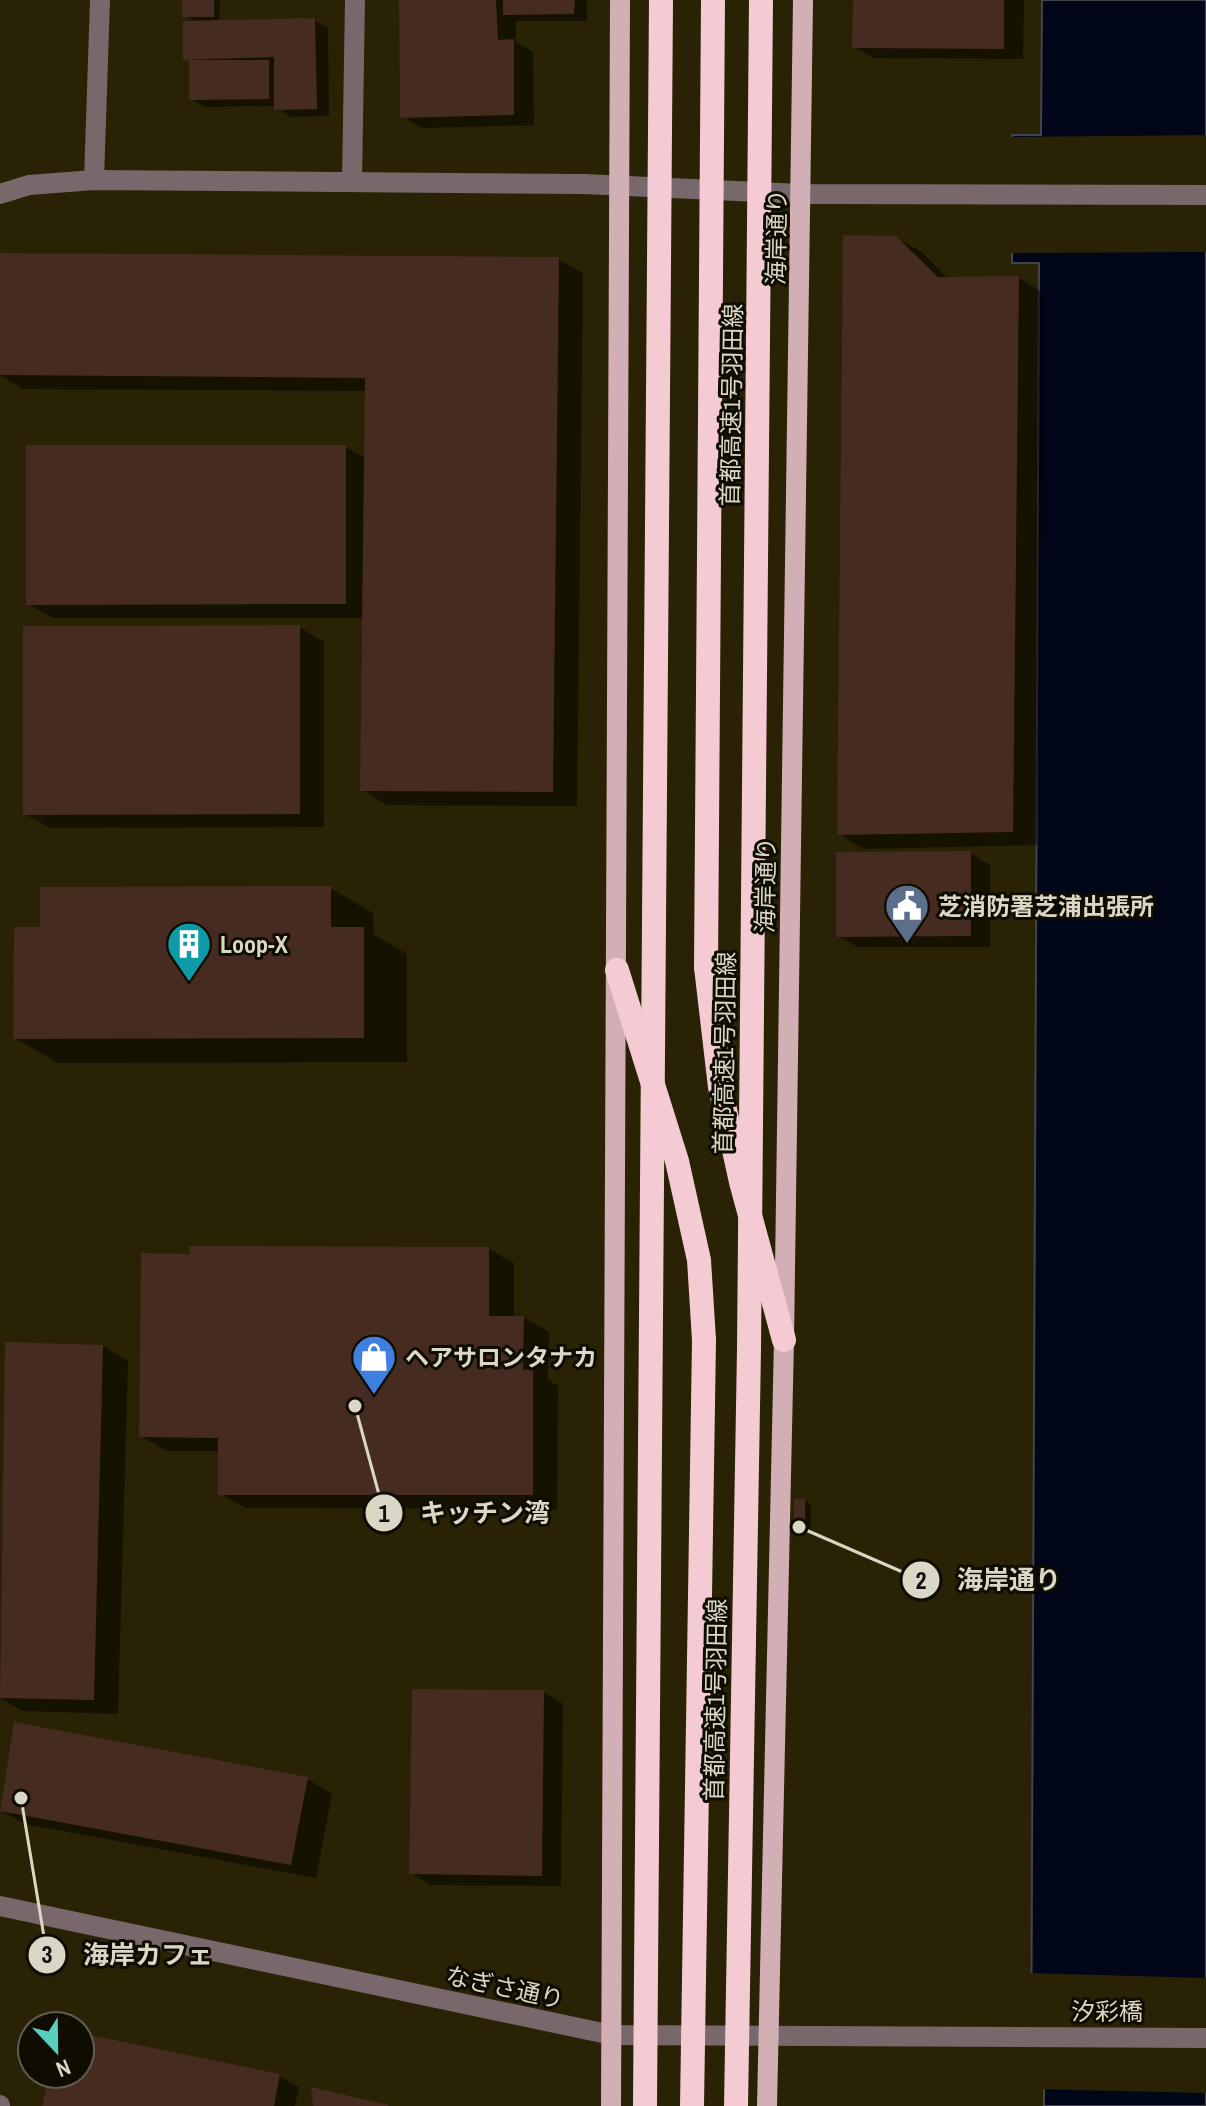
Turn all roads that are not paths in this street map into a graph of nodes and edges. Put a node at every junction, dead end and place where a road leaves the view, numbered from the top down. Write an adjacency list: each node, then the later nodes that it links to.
1 (100, 0): 8 (street)
2 (355, 0): 9 (street)
3 (620, 0): 10 (main road)
4 (661, 0): 22 (highway, bridge)
5 (713, 0): 15 (highway, bridge)
6 (761, 0): 24 (highway, 首都高速1号羽田線, bridge)
7 (803, 0): 12 (main road, 海岸通り)
8 (94, 180): 9 (street); 11 (street)
9 (352, 181): 10 (street)
10 (618, 185): 12 (street); 14 (main road)
11 (0, 194)
12 (802, 194): 13 (street); 15 (main road, 海岸通り)
13 (1206, 195)
14 (617, 970): 17 (main road); 23 (highway, bridge)
15 (784, 1340): 18 (main road, 海岸通り)
16 (0, 1906): 17 (street, なぎさ通り)
17 (612, 2035): 18 (street, なぎさ通り); 21 (main road)
18 (770, 2035): 19 (street, なぎさ通り); 25 (main road, 海岸通り)
19 (1008, 2037): 20 (street, 汐彩橋)
20 (1206, 2038)
21 (611, 2106)
22 (645, 2106)
23 (692, 2106)
24 (736, 2106)
25 (767, 2106)

